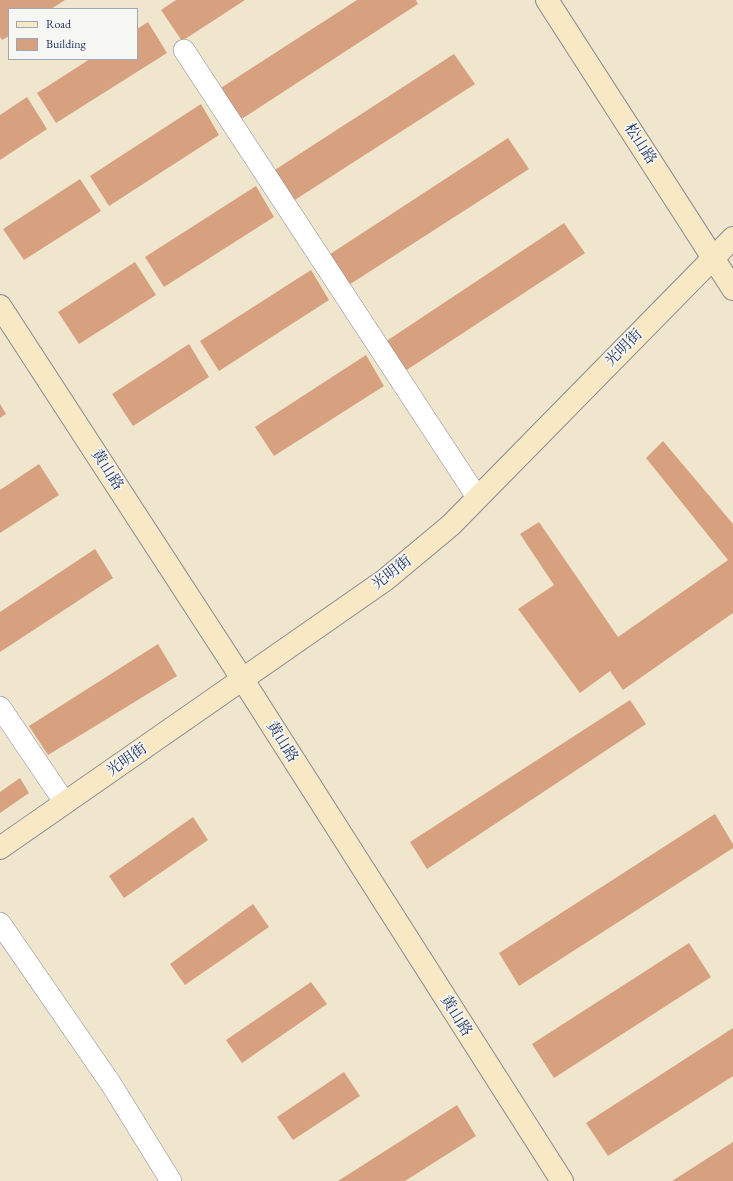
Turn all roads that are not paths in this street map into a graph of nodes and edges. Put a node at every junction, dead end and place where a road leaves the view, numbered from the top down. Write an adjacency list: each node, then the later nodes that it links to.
1 (547, 0): 4 (street, 松山路)
2 (184, 50): 7 (street)
3 (733, 238): 4 (street, 光明街)
4 (714, 258): 5 (street, 松山路); 7 (street, 光明街)
5 (733, 289)
6 (0, 306): 8 (street, 黄山路)
7 (477, 497): 8 (street, 光明街)
8 (243, 680): 10 (street, 光明街); 14 (street, 黄山路)
9 (0, 707): 10 (street)
10 (65, 803): 11 (street, 光明街)
11 (0, 848)
12 (0, 923): 13 (street)
13 (171, 1181)
14 (562, 1181)

